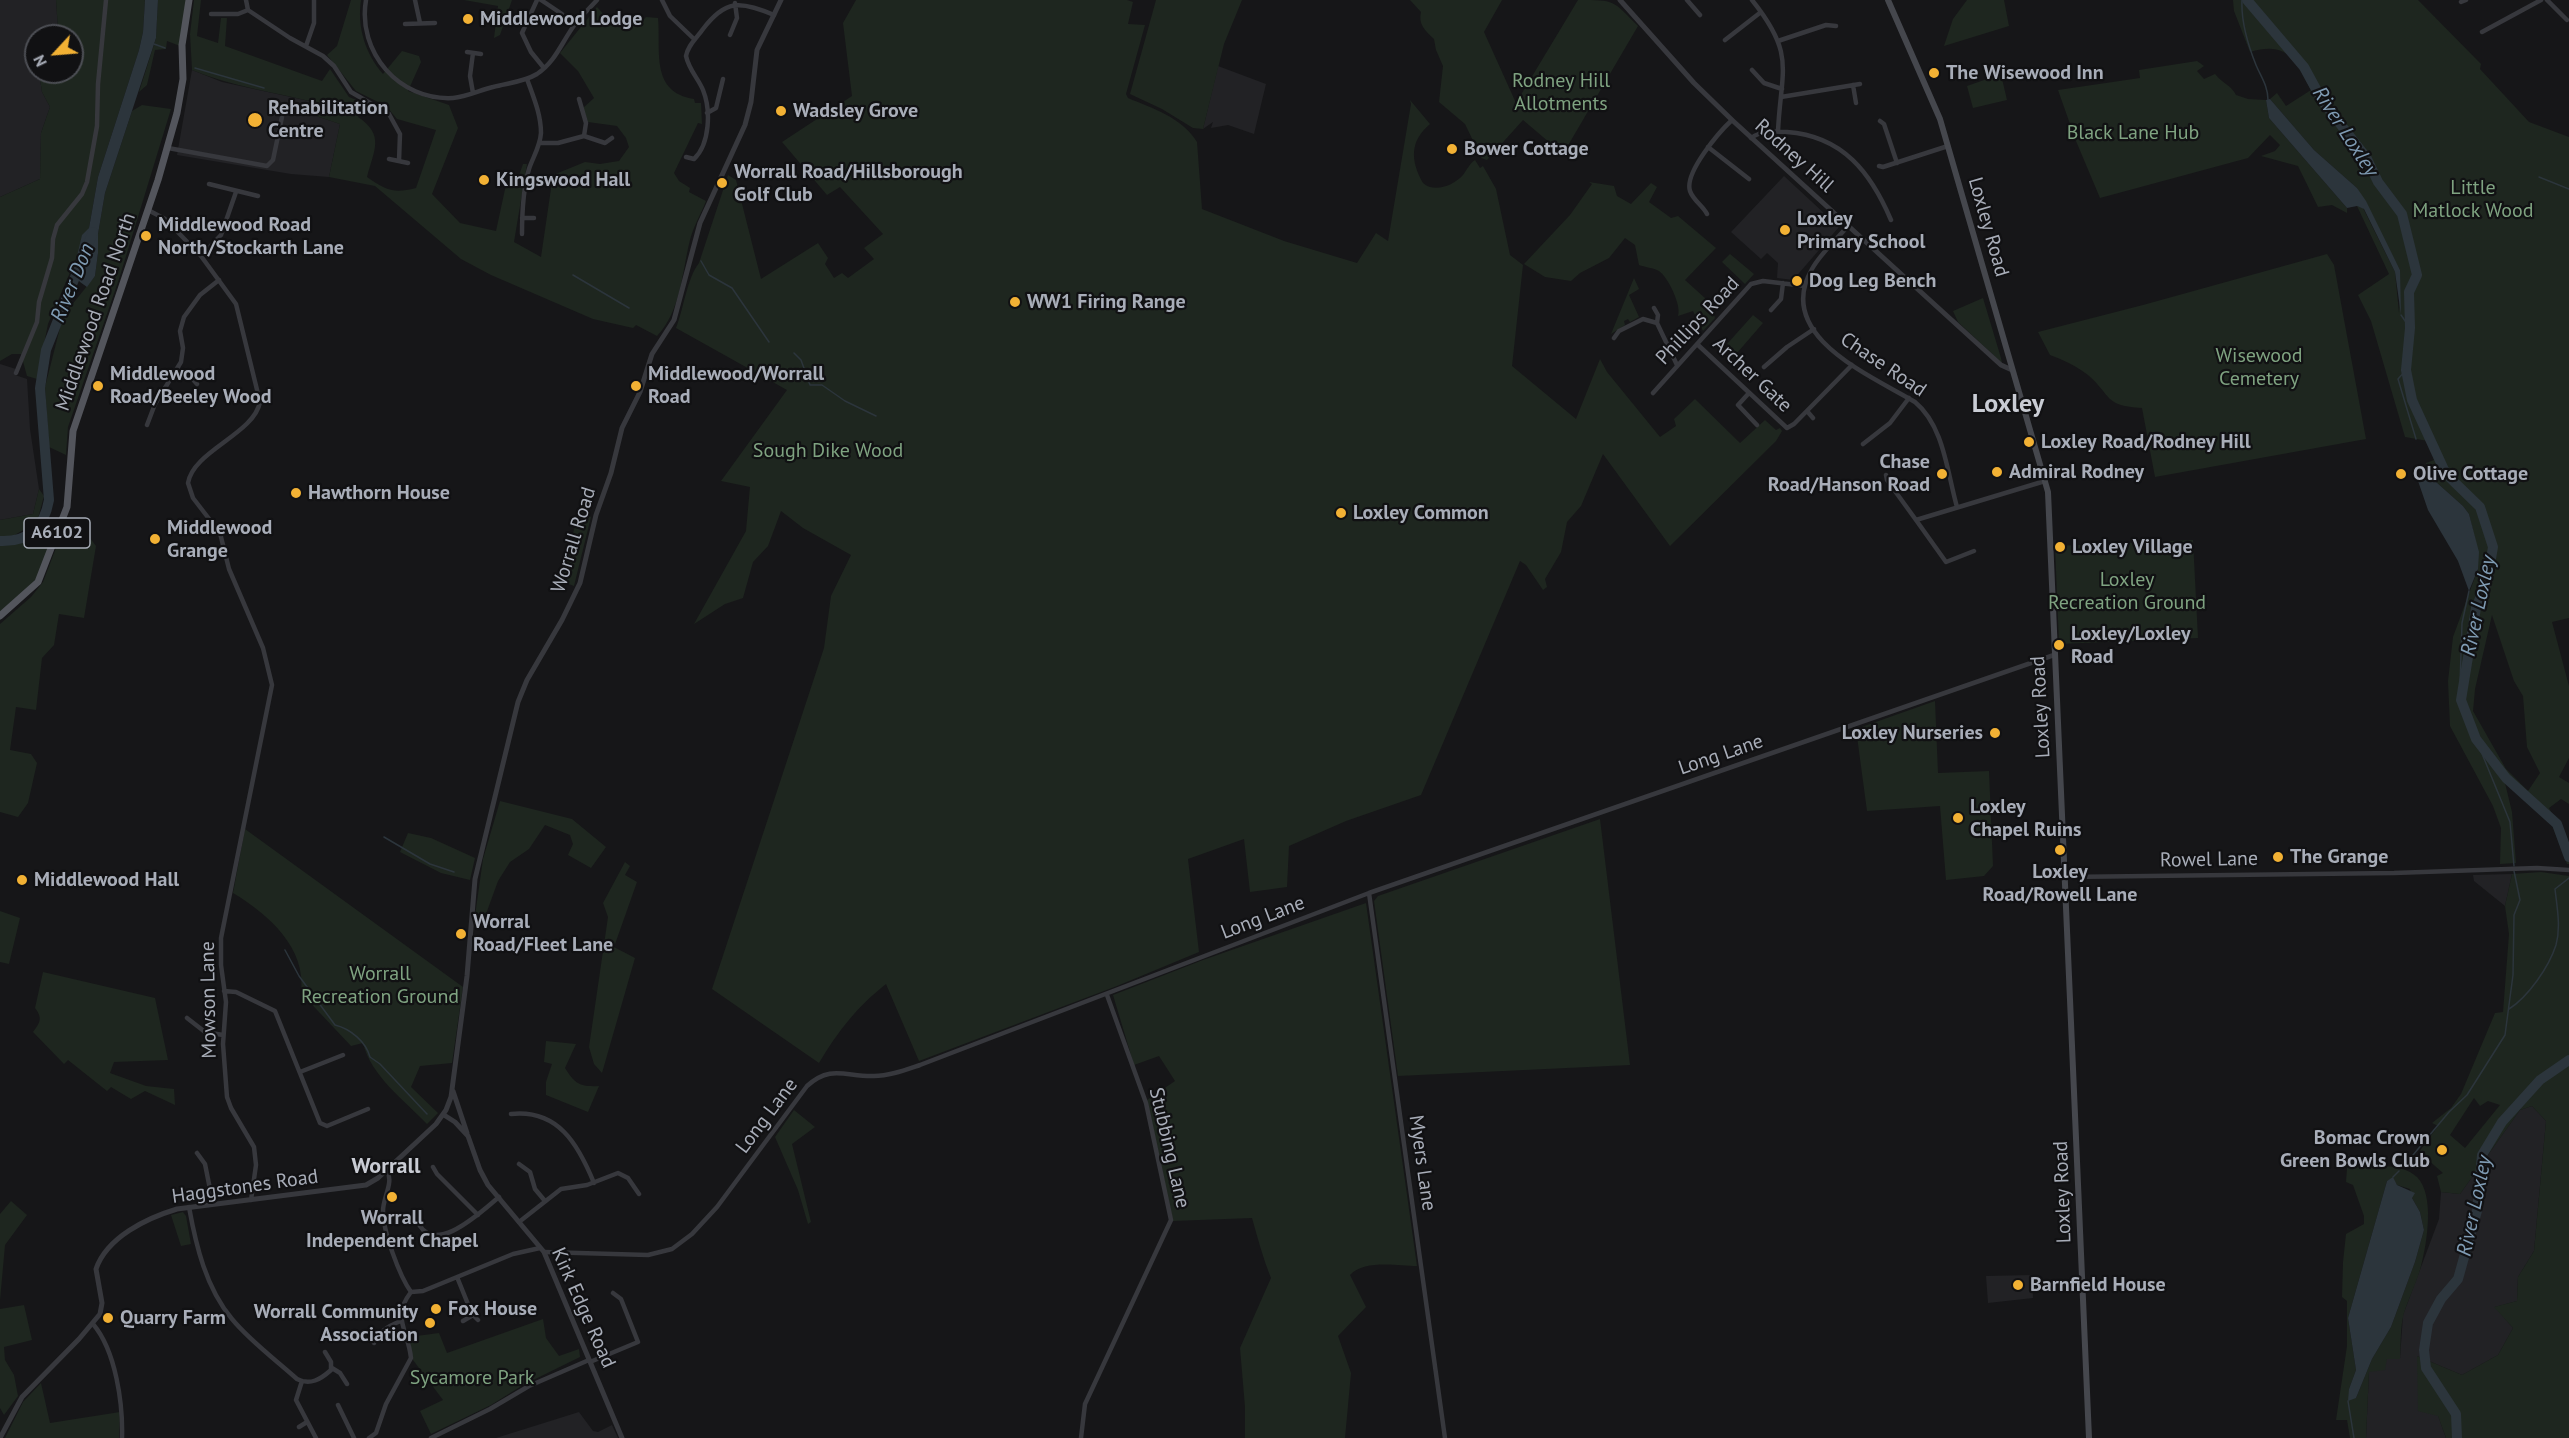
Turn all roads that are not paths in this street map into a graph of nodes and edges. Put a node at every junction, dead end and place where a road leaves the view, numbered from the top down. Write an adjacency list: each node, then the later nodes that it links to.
1 (106, 0): 95 (street)
2 (189, 0): 62 (main road, Middlewood Road North / A6102)
3 (246, 0): 18 (street)
4 (314, 0): 34 (street)
5 (366, 0): 45 (street)
6 (415, 0): 25 (street)
7 (539, 0): 21 (street); 38 (street)
8 (597, 0): 38 (street)
9 (662, 0): 31 (street)
10 (781, 0): 22 (street, Worrall Road)
11 (1620, 0): 53 (street, Rodney Hill)
12 (1687, 0): 23 (street)
13 (1752, 0): 19 (street)
14 (1888, 0): 60 (main road, Loxley Road)
15 (2541, 0): 29 (street)
16 (2547, 0): 24 (street)
17 (735, 3): 22 (street); 30 (street); 31 (street)
18 (248, 10): 20 (street); 34 (street)
19 (1761, 12): 32 (street); 33 (street)
20 (211, 14)
21 (562, 14)
22 (774, 15): 121 (street, Worrall Road)
23 (1700, 15)
24 (2567, 20)
25 (420, 23): 26 (street); 27 (street)
26 (435, 23)
27 (405, 24)
28 (1836, 26): 33 (street)
29 (2482, 32)
30 (730, 35)
31 (694, 39): 46 (street)
32 (1725, 40)
33 (1779, 41): 44 (street)
34 (306, 46): 65 (street)
35 (467, 51): 36 (street)
36 (473, 53): 37 (street); 45 (street)
37 (481, 54)
38 (544, 68): 40 (street)
39 (1752, 70): 44 (street)
40 (527, 79): 45 (street); 59 (street)
41 (723, 79): 52 (street)
42 (1860, 84): 43 (street)
43 (1853, 85): 47 (street); 50 (street)
44 (1782, 89): 47 (street)
45 (473, 93)
46 (705, 97): 49 (street); 52 (street)
47 (1781, 97): 55 (street)
48 (579, 99): 56 (street)
49 (697, 99)
50 (1856, 103)
51 (283, 112): 62 (street)
52 (706, 112): 63 (street)
53 (1732, 120): 58 (street, Rodney Hill); 61 (street)
54 (1880, 121): 67 (street)
55 (1778, 131): 58 (street); 77 (street)
56 (584, 136): 57 (street); 59 (street)
57 (612, 138)
58 (1752, 138): 78 (street, Rodney Hill)
59 (539, 143): 75 (street)
60 (1948, 146): 67 (street); 94 (main road, Loxley Road)
61 (1708, 147): 69 (street); 74 (street)
62 (168, 148): 73 (main road, Middlewood Road North / A6102)
63 (686, 157)
64 (389, 159): 65 (street)
65 (399, 161): 66 (street)
66 (408, 163)
67 (1897, 163): 68 (street)
68 (1879, 166)
69 (1749, 179)
70 (208, 184): 71 (street)
71 (236, 192): 72 (street); 80 (street)
72 (258, 196)
73 (148, 210): 80 (street); 110 (main road, Middlewood Road North / A6102)
74 (1707, 214)
75 (522, 218): 76 (street); 79 (street)
76 (534, 218)
77 (1891, 220)
78 (1848, 226): 83 (street); 94 (street, Rodney Hill)
79 (522, 234)
80 (201, 256): 81 (street)
81 (219, 280): 93 (street); 115 (street, Mowson Lane)
82 (1783, 283): 83 (street, Phillips Road); 85 (street); 89 (street, Phillips Road)
83 (1805, 286): 87 (street, Chase Road)
84 (1654, 308): 86 (street)
85 (1771, 310)
86 (1657, 323): 88 (street); 91 (street)
87 (1814, 329): 90 (street, Chase Road); 92 (street)
88 (1614, 338)
89 (1697, 344): 91 (street, Phillips Road); 98 (street, Archer Gate)
90 (1852, 365): 99 (street, Chase Road); 100 (street)
91 (1677, 366): 97 (street, Phillips Road)
92 (1764, 367)
93 (178, 369): 96 (street); 103 (street)
94 (2012, 370): 106 (main road, Loxley Road)
95 (16, 373)
96 (197, 384)
97 (1653, 393)
98 (1749, 393): 100 (street, Archer Gate); 102 (street)
99 (1909, 398): 104 (street); 107 (street, Chase Road)
100 (1807, 411): 101 (street)
101 (1813, 418)
102 (1757, 424)
103 (147, 425)
104 (1863, 444)
105 (1886, 475): 108 (street)
106 (2045, 481): 107 (street); 111 (main road, Loxley Road)
107 (1957, 507): 108 (street)
108 (1916, 520): 109 (street)
109 (1974, 551)
110 (0, 616)
111 (2054, 655): 113 (main road, Loxley Road); 114 (street, Long Lane)
112 (2569, 870): 113 (street, Rowel Lane)
113 (2066, 877): 166 (main road, Loxley Road)
114 (1369, 893): 116 (street, Long Lane); 165 (street, Myers Lane)
115 (224, 991): 118 (street, Mowson Lane); 120 (street)
116 (1107, 994): 141 (street, Long Lane); 164 (street, Stubbing Lane)
117 (187, 1018): 118 (street)
118 (223, 1035): 134 (street, Mowson Lane)
119 (343, 1054): 120 (street)
120 (300, 1072): 123 (street)
121 (452, 1089): 122 (street, Worrall Road); 126 (street, Kirk Edge Road)
122 (449, 1104): 125 (street, Haggstones Road)
123 (368, 1109)
124 (511, 1114): 131 (street)
125 (444, 1115): 126 (street, Kirk Edge Road); 130 (street, Haggstones Road)
126 (468, 1136): 133 (street, Kirk Edge Road)
127 (197, 1153): 136 (street)
128 (519, 1164): 135 (street)
129 (433, 1167): 138 (street)
130 (387, 1170): 134 (street, Haggstones Road); 143 (street)
131 (594, 1183): 132 (street); 135 (street)
132 (639, 1194)
133 (499, 1197): 138 (street); 140 (street, Kirk Edge Road)
134 (251, 1200): 136 (street, Haggstones Road)
135 (545, 1201): 140 (street)
136 (213, 1204): 137 (street, Haggstones Road)
137 (189, 1207): 147 (street, Haggstones Road); 152 (street)
138 (478, 1215): 139 (street)
139 (417, 1220)
140 (519, 1222): 141 (street, Kirk Edge Road)
141 (542, 1250): 142 (street, Long Lane); 150 (street, Kirk Edge Road)
142 (457, 1277): 143 (street, Long Lane); 146 (street)
143 (411, 1292): 145 (street)
144 (613, 1293): 150 (street)
145 (401, 1321): 148 (street); 161 (street)
146 (463, 1321)
147 (93, 1324): 157 (street, Haggstones Road); 158 (street)
148 (374, 1343)
149 (325, 1352): 151 (street)
150 (590, 1361): 162 (street); 163 (street, Kirk Edge Road)
151 (332, 1368): 152 (street); 153 (street)
152 (302, 1381): 155 (street)
153 (347, 1384)
154 (338, 1405): 160 (street)
155 (307, 1422): 156 (street); 159 (street)
156 (299, 1427)
157 (0, 1438)
158 (122, 1438)
159 (316, 1438)
160 (354, 1438)
161 (369, 1438)
162 (431, 1438)
163 (622, 1438)
164 (1081, 1438)
165 (1445, 1438)
166 (2089, 1438)

